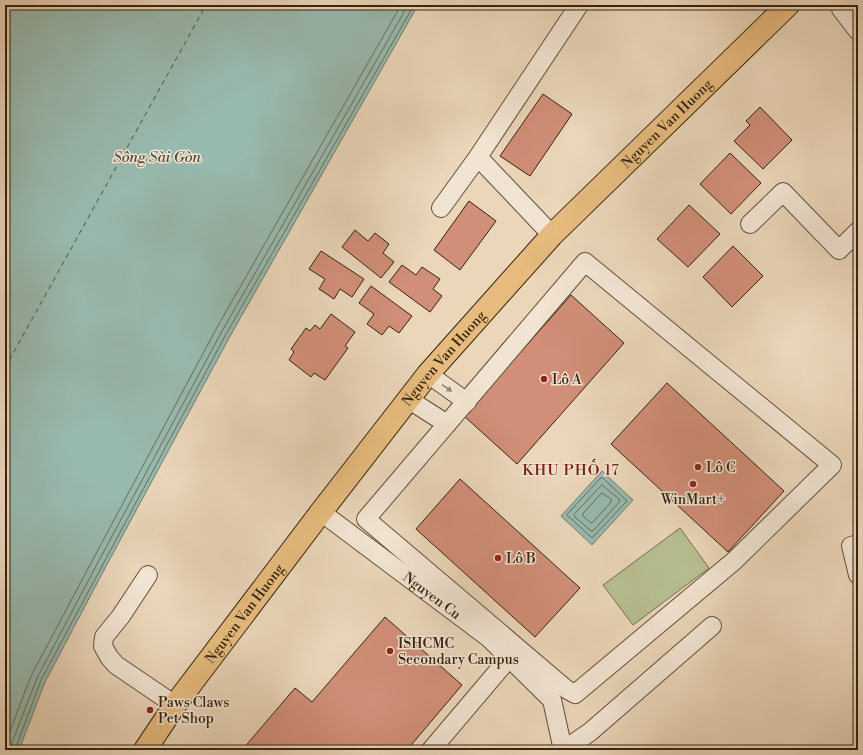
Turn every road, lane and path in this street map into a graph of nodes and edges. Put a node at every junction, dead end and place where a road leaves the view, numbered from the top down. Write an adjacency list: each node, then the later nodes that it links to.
1 (579, 5): 5 (street)
2 (788, 5): 9 (main road, Nguyen Van Huong)
3 (841, 9): 4 (street)
4 (858, 31)
5 (478, 157): 6 (street); 9 (street)
6 (441, 208)
7 (750, 224): 8 (street)
8 (858, 231)
9 (552, 235): 10 (main road, Nguyen Van Huong)
10 (428, 374): 11 (main road, Nguyen Van Huong); 12 (street, one-way to 12)
11 (408, 399): 13 (street); 14 (main road, Nguyen Van Huong)
12 (467, 402): 13 (street); 20 (street)
13 (448, 424): 20 (street)
14 (321, 512): 19 (street, Nguyen Cu); 21 (main road, Nguyen Van Huong)
15 (858, 544): 17 (street)
16 (148, 575): 21 (street)
17 (858, 575)
18 (712, 626): 24 (street)
19 (509, 658): 20 (street, Nguyen Cu); 23 (street)
20 (559, 694): 24 (street)
21 (175, 705): 22 (main road, Nguyen Van Huong)
22 (145, 750)
23 (431, 750)
24 (564, 750)

